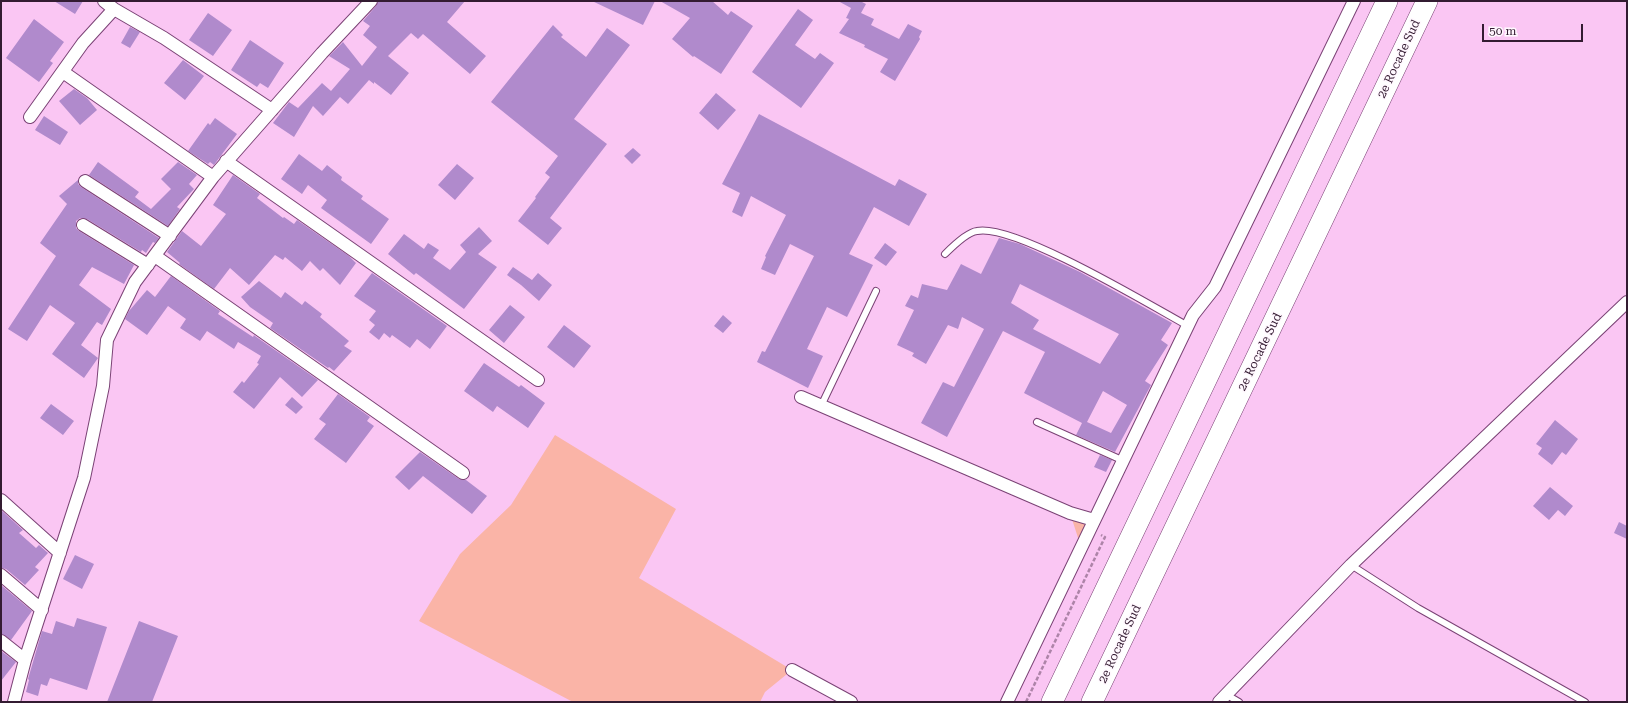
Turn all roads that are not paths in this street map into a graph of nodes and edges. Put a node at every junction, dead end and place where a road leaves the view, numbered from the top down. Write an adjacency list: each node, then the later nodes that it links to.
1 (104, 1): 6 (street)
2 (371, 1): 8 (street)
3 (1354, 1): 19 (street)
4 (1387, 1): 39 (highway)
5 (1427, 1): 40 (highway, 2e Rocade Sud)
6 (114, 10): 7 (street); 8 (street)
7 (63, 72): 9 (street); 11 (street)
8 (272, 110): 10 (street)
9 (30, 117)
10 (226, 161): 11 (street); 20 (street)
11 (213, 177): 14 (street)
12 (85, 181): 14 (street)
13 (84, 225): 16 (street)
14 (170, 236): 16 (street)
15 (945, 254): 19 (lane)
16 (152, 260): 25 (street); 28 (street)
17 (876, 291): 22 (lane)
18 (1627, 302): 29 (street)
19 (1188, 326): 24 (street)
20 (538, 380)
21 (801, 397): 22 (street)
22 (821, 406): 27 (street)
23 (1037, 422): 24 (lane)
24 (1124, 461): 27 (street)
25 (463, 473)
26 (1, 500): 28 (street)
27 (1092, 525): 38 (street)
28 (60, 553): 31 (street)
29 (1352, 565): 35 (street); 42 (lane)
30 (1, 575): 31 (street)
31 (42, 610): 33 (street)
32 (1, 641): 33 (street)
33 (25, 660): 36 (street)
34 (792, 670): 37 (street)
35 (1223, 698): 41 (lane)
36 (14, 702)
37 (851, 702)
38 (1006, 702)
39 (1052, 702)
40 (1092, 702)
41 (1239, 702)
42 (1585, 702)

